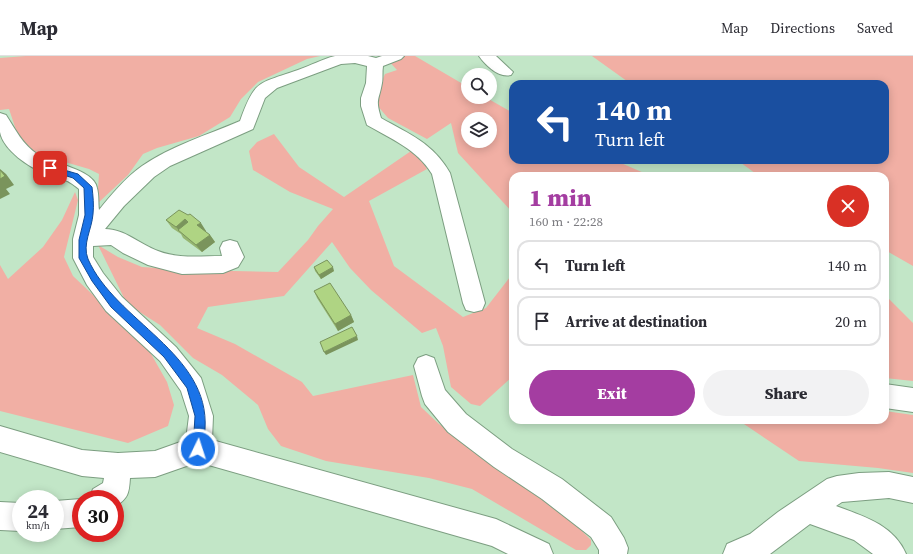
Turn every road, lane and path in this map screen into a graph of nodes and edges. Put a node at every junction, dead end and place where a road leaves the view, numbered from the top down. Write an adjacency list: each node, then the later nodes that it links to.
1 (396, 56): 3 (street)
2 (487, 56): 4 (street)
3 (375, 64): 6 (street); 8 (street)
4 (505, 72)
5 (0, 119): 6 (street)
6 (84, 236): 7 (street); 13 (street)
7 (230, 248)
8 (474, 303)
9 (426, 366): 21 (street)
10 (889, 397): 11 (street)
11 (913, 400)
12 (0, 439): 14 (street)
13 (198, 449): 14 (street); 20 (street)
14 (118, 466): 15 (street)
15 (116, 490)
16 (913, 490): 17 (street)
17 (808, 509): 22 (street); 23 (street)
18 (0, 516): 19 (street)
19 (12, 517)
20 (539, 554)
21 (613, 554)
22 (737, 554)
23 (892, 554)

